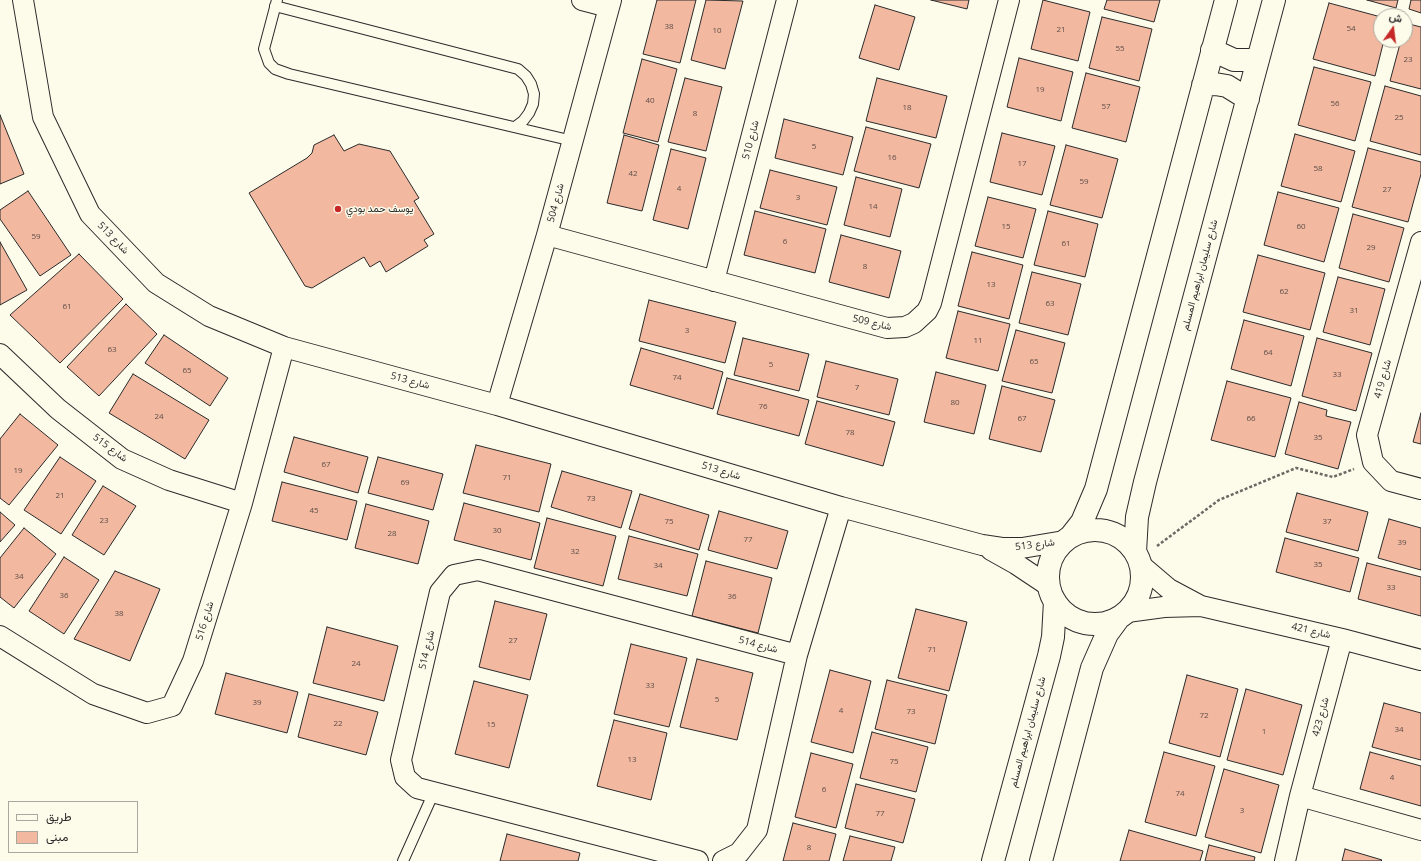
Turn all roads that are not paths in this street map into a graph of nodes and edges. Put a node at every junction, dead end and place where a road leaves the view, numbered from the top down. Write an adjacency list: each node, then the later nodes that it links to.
1 (23, 0): 18 (street, شارع 513)
2 (582, 0): 8 (street)
3 (787, 0): 17 (street, شارع 510)
4 (1009, 0): 17 (street, شارع 509)
5 (1226, 0): 9 (street)
6 (1274, 0): 10 (street, شارع سليمان ابراهيم المسلم)
7 (276, 3): 13 (lane); 13 (lane)
8 (610, 4): 14 (street, شارع 504)
9 (1212, 50): 10 (street); 11 (street)
10 (1258, 60): 12 (street, شارع سليمان ابراهيم المسلم)
11 (1203, 85): 12 (street); 24 (street)
12 (1248, 99): 26 (street, شارع سليمان ابراهيم المسلم)
13 (515, 127): 14 (lane)
14 (573, 142): 15 (street, شارع 504)
15 (547, 235): 17 (street, شارع 509); 20 (street, شارع 504)
16 (1421, 242): 21 (street, شارع 419)
17 (714, 281)
18 (284, 347): 20 (street, شارع 513); 22 (street, شارع 516)
19 (0, 354): 22 (street, شارع 515)
20 (497, 405): 23 (street, شارع 513)
21 (1421, 489)
22 (242, 503): 30 (street, شارع 516)
23 (841, 507): 25 (street, شارع 513); 32 (street)
24 (1068, 539): 25 (street, شارع 513); 26 (street); 27 (street)
25 (982, 545): 27 (street, شارع 513)
26 (1139, 559): 28 (street, شارع 421); 29 (street)
27 (1052, 594): 29 (street); 40 (street, شارع سليمان ابراهيم المسلم)
28 (1201, 606): 29 (street, شارع 421); 31 (street, شارع 421)
29 (1122, 615): 41 (street)
30 (0, 636)
31 (1342, 638): 33 (street, شارع 421); 35 (street, شارع 423)
32 (797, 655): 34 (street, شارع 514); 39 (street)
33 (1421, 660)
34 (434, 792): 37 (lane); 38 (street, شارع 514)
35 (1300, 796): 36 (street); 42 (street, شارع 423)
36 (1421, 830)
37 (403, 861)
38 (698, 861)
39 (723, 861)
40 (993, 861)
41 (1041, 861)
42 (1285, 861)

